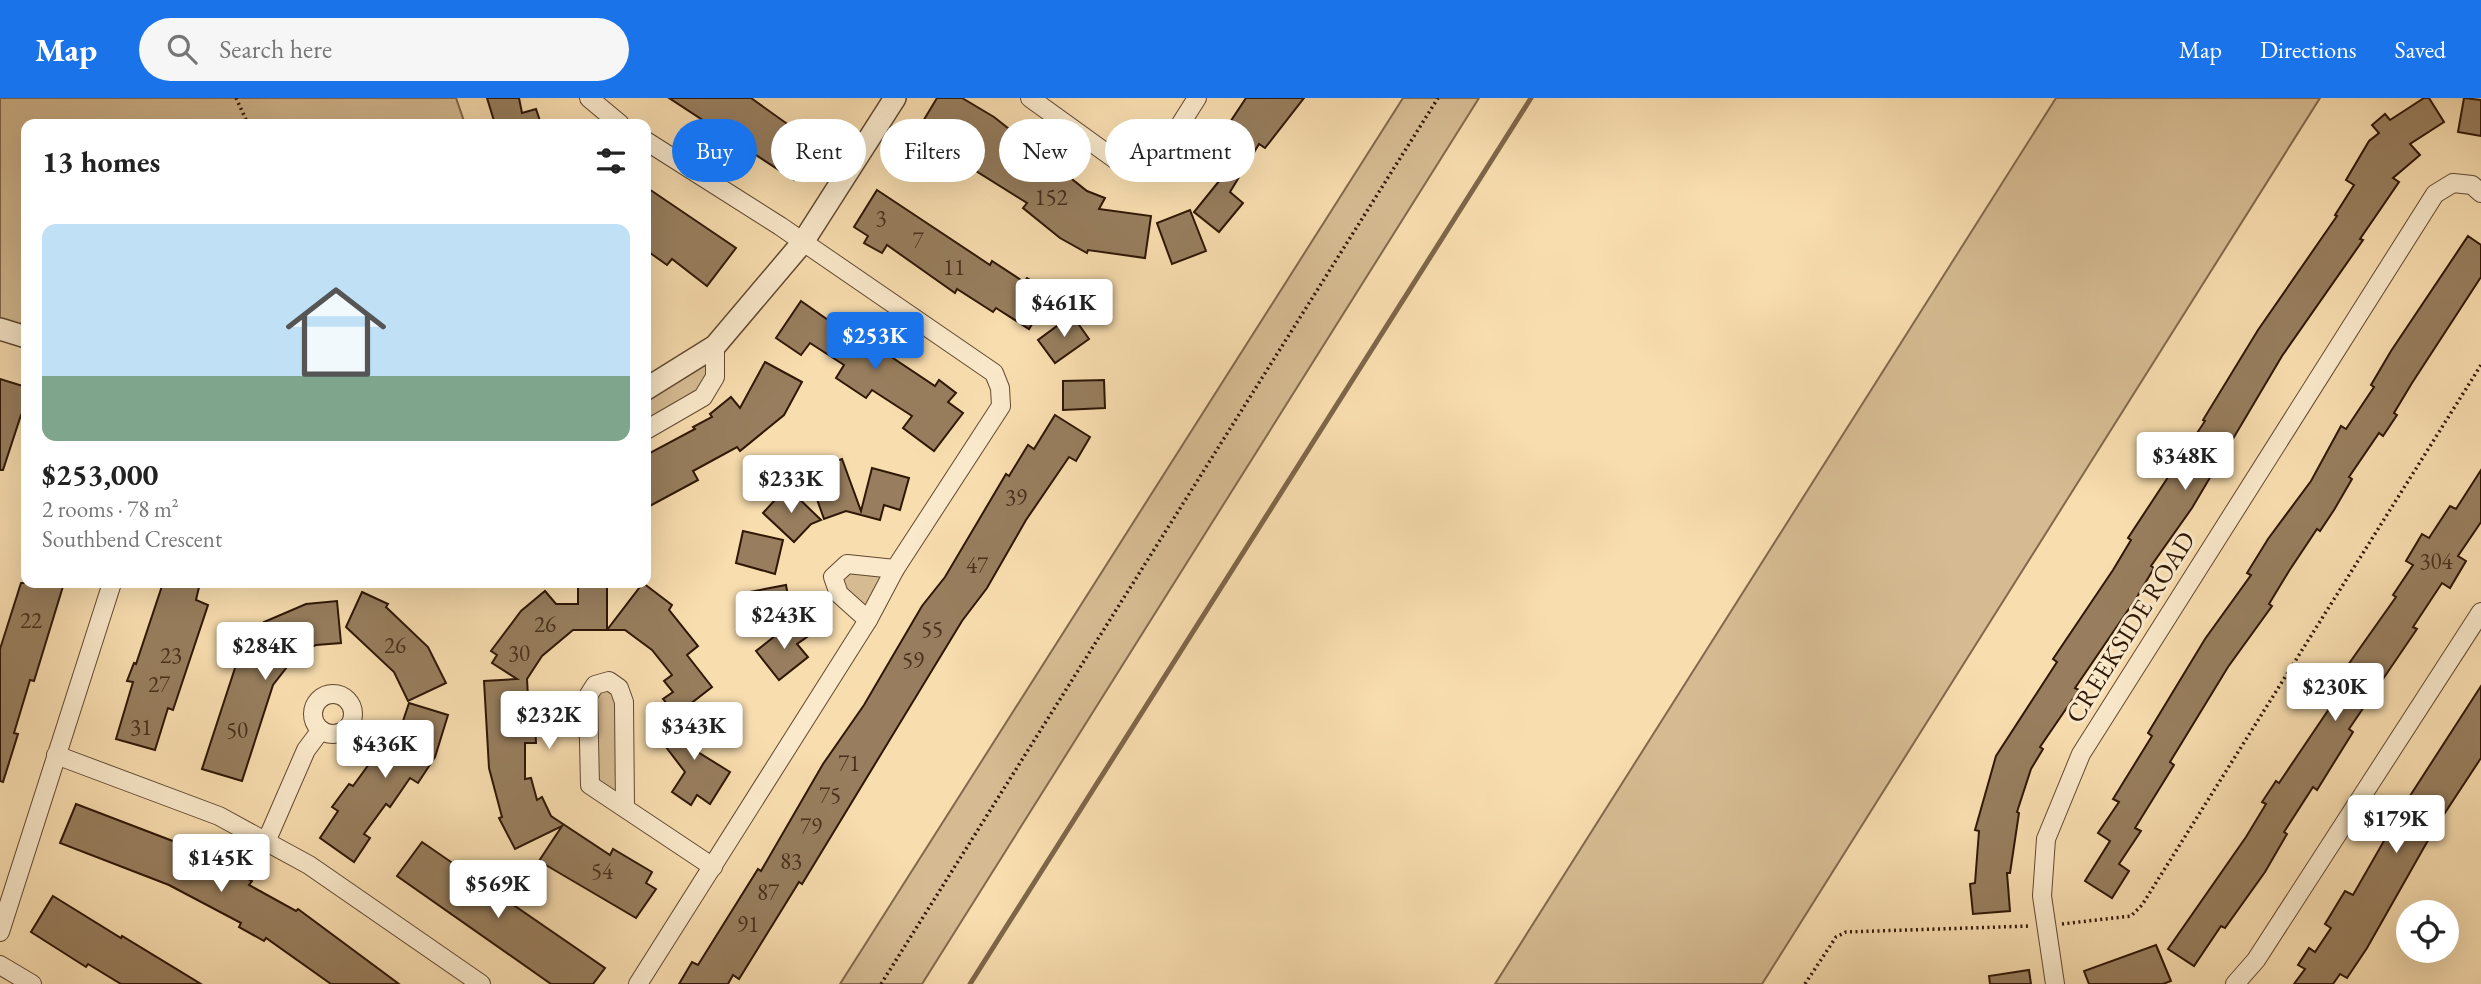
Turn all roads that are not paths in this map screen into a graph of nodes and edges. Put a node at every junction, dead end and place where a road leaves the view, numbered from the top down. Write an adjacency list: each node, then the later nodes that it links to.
1 (589, 98): 5 (street)
2 (895, 98): 8 (street)
3 (1030, 98): 4 (street)
4 (1198, 98)
5 (614, 119)
6 (651, 144): 8 (street)
7 (2481, 193): 28 (street, CREEKSIDE ROAD)
8 (803, 242): 11 (street); 14 (street)
9 (0, 328): 10 (street)
10 (21, 335)
11 (715, 346): 12 (street); 13 (street)
12 (651, 386)
13 (651, 427)
14 (895, 569): 17 (street); 17 (street)
15 (110, 588): 19 (street)
16 (2481, 612): 29 (street)
17 (868, 620): 22 (street)
18 (321, 730): 21 (street)
19 (57, 755): 21 (street); 23 (street)
20 (625, 808): 20 (street); 22 (street)
21 (266, 842): 26 (street)
22 (713, 867): 27 (street)
23 (0, 932)
24 (0, 965): 25 (street)
25 (32, 984)
26 (481, 984)
27 (638, 984)
28 (2054, 984)
29 (2235, 984)

